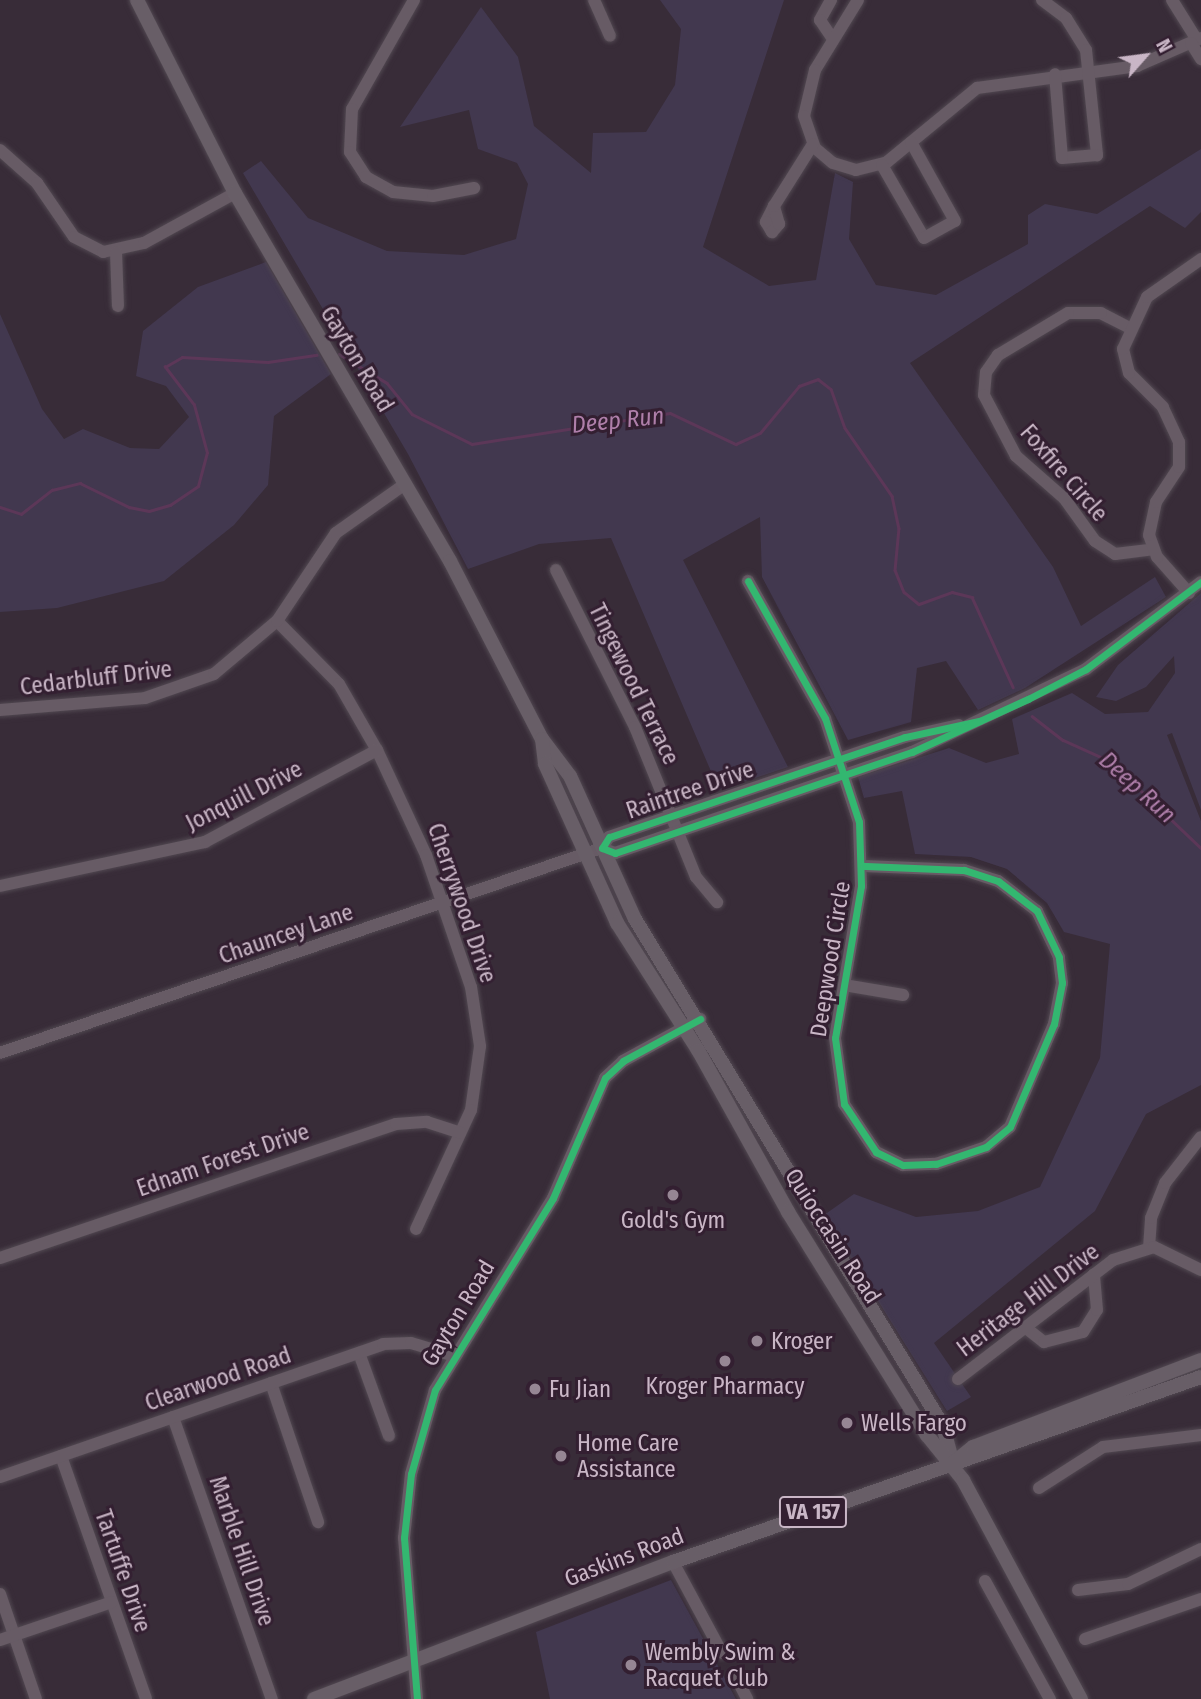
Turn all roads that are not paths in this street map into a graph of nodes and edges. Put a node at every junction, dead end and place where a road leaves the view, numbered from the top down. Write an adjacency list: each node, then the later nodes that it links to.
1 (137, 0): 19 (main road, Gayton Road)
2 (414, 0): 18 (street)
3 (594, 0): 8 (street)
4 (831, 0): 9 (street)
5 (1172, 0): 10 (street)
6 (850, 2): 9 (street)
7 (1051, 2): 12 (street)
8 (610, 36)
9 (832, 38): 15 (street)
10 (1197, 40): 11 (street); 12 (street)
11 (1201, 59)
12 (1091, 71): 13 (street); 13 (street)
13 (1055, 74): 14 (street)
14 (911, 142): 17 (street); 17 (street)
15 (813, 144): 17 (street); 20 (street)
16 (0, 150): 21 (street)
17 (882, 165)
18 (474, 188)
19 (235, 193): 21 (street); 25 (main road, Gayton Road)
20 (774, 206)
21 (116, 252): 23 (street)
22 (1201, 260): 24 (street)
23 (118, 306)
24 (1128, 327): 26 (street); 26 (street, Foxfire Circle)
25 (405, 484): 31 (street, Cedarbluff Drive); 34 (main road, Gayton Road)
26 (1153, 550): 30 (street)
27 (556, 570): 38 (street, Tingewood Terrace)
28 (748, 581): 36 (street, Deepwood Circle)
29 (1201, 582): 30 (street, Raintree Drive)
30 (1189, 593): 33 (street, Raintree Drive)
31 (277, 621): 32 (street, Cedarbluff Drive); 35 (street, Cherrywood Drive)
32 (0, 710)
33 (979, 721): 36 (street, Raintree Drive); 37 (street, Raintree Drive)
34 (542, 739): 40 (main road, Gayton Road); 41 (main road, Gayton Road)
35 (377, 750): 43 (street, Jonquill Drive); 45 (street, Cherrywood Drive)
36 (840, 759): 37 (street, Deepwood Circle); 38 (street, Raintree Drive)
37 (845, 775): 39 (street, Raintree Drive); 42 (street, Deepwood Circle)
38 (672, 816): 39 (street, Tingewood Terrace); 40 (street, Raintree Drive)
39 (678, 832): 40 (street, Raintree Drive); 44 (street, Tingewood Terrace)
40 (602, 848): 41 (street, Chauncey Lane); 48 (main road, Gayton Road)
41 (585, 854): 45 (street, Chauncey Lane); 49 (main road, Gayton Road)
42 (863, 866): 46 (street, Deepwood Circle); 46 (street, Deepwood Circle)
43 (0, 886)
44 (717, 902)
45 (443, 903): 50 (street, Chauncey Lane); 51 (street, Cherrywood Drive)
46 (844, 985): 47 (street)
47 (903, 995)
48 (700, 1019): 49 (street, Gayton Road); 69 (main road, Quioccasin Road)
49 (684, 1028): 60 (street, Gayton Road); 69 (main road, Quioccasin Road)
50 (0, 1053)
51 (460, 1133): 53 (street, Cherrywood Drive); 55 (street, Ednam Forest Drive)
52 (1201, 1137): 54 (street)
53 (416, 1229)
54 (1149, 1248): 56 (street); 57 (street, Heritage Hill Drive)
55 (0, 1258)
56 (1201, 1270)
57 (1094, 1274): 58 (street, Heritage Hill Drive); 58 (street)
58 (1026, 1328): 62 (street, Heritage Hill Drive)
59 (359, 1353): 60 (street, Clearwood Road); 64 (street, Clearwood Road); 67 (street)
60 (451, 1355): 84 (street, Gayton Road)
61 (1201, 1360): 69 (main road, Gaskins Road)
62 (958, 1379)
63 (1200, 1381): 69 (main road, Gaskins Road)
64 (271, 1383): 65 (street, Clearwood Road); 72 (street)
65 (173, 1417): 68 (street, Clearwood Road); 88 (street, Marble Hill Drive)
66 (1201, 1435): 71 (street)
67 (389, 1436)
68 (61, 1456): 70 (street, Clearwood Road); 79 (street, Tartuffe Drive)
69 (953, 1463): 74 (main road, Gaskins Road / VA 157); 93 (main road, Quioccasin Road)
70 (0, 1477)
71 (1039, 1488)
72 (318, 1522)
73 (1201, 1549): 76 (street)
74 (673, 1562): 83 (street); 84 (main road, Gaskins Road / VA 157)
75 (985, 1581): 92 (street)
76 (1078, 1590)
77 (0, 1594): 80 (street)
78 (1201, 1599): 81 (street)
79 (112, 1602): 80 (street); 87 (street, Tartuffe Drive)
80 (14, 1635): 82 (street); 86 (street)
81 (1085, 1639)
82 (0, 1640)
83 (722, 1653)
84 (413, 1661): 89 (main road, Gaskins Road / VA 157); 90 (street, Gayton Road)
85 (736, 1677): 91 (street)
86 (36, 1699)
87 (145, 1699)
88 (272, 1699)
89 (314, 1699)
90 (417, 1699)
91 (747, 1699)
92 (1050, 1699)
93 (1081, 1699)

